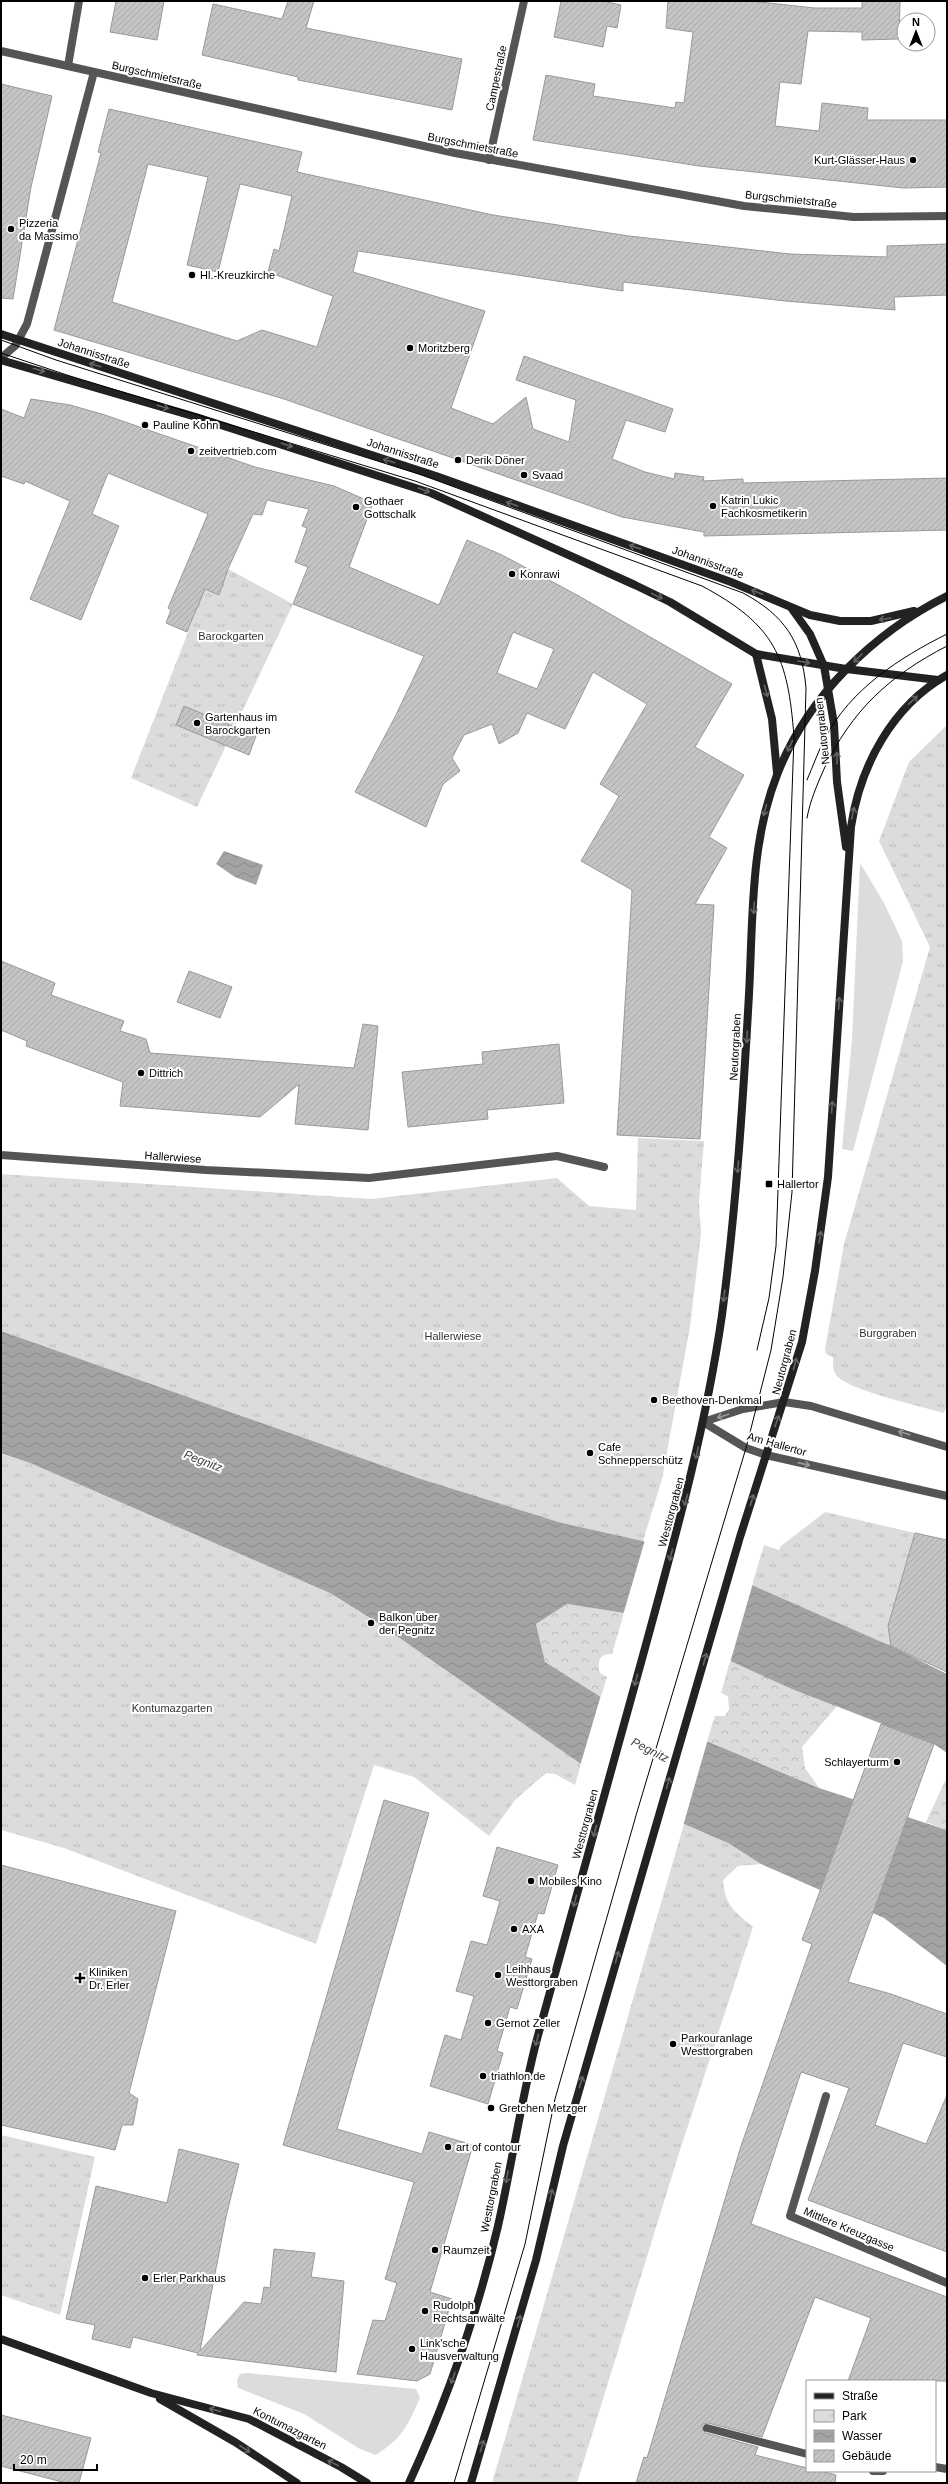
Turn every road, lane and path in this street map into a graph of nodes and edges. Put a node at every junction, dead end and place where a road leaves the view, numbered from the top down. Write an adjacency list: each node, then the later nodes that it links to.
1 (79, 1): 4 (street)
2 (524, 1): 6 (street, Campestraße)
3 (1, 51): 4 (street, Burgschmietstraße)
4 (68, 66): 5 (street, Burgschmietstraße)
5 (94, 72): 6 (street, Burgschmietstraße); 9 (street)
6 (489, 160): 7 (street, Burgschmietstraße)
7 (947, 216)
8 (1, 334): 9 (main road, Johannisstraße)
9 (19, 340): 10 (street); 12 (main road, Johannisstraße, one-way to 9)
10 (1, 359): 14 (main road, one-way to 14)
11 (947, 596): 13 (main road, Neutorgraben)
12 (792, 609): 13 (main road, Johannisstraße, one-way to 12); 15 (main road, Johannisstraße)
13 (922, 609): 16 (main road, Neutorgraben, one-way to 16)
14 (756, 654): 15 (main road, one-way to 15); 20 (main road, one-way to 20)
15 (824, 666): 16 (main road); 19 (main road, Johannisstraße)
16 (846, 669): 18 (main road); 19 (main road, Neutorgraben)
17 (947, 675): 18 (main road, Neutorgraben)
18 (938, 680): 21 (main road, Neutorgraben, one-way to 18)
19 (829, 689): 20 (main road, Neutorgraben, one-way to 20); 21 (main road, Neutorgraben, one-way to 19)
20 (777, 773): 25 (main road, Neutorgraben, one-way to 25)
21 (848, 866): 24 (main road, Neutorgraben, one-way to 21)
22 (1, 1155): 23 (street, Hallerwiese)
23 (604, 1167)
24 (784, 1402): 25 (street, one-way to 25); 26 (street, one-way to 24); 27 (main road, Neutorgraben, one-way to 24)
25 (703, 1422): 27 (street, Am Hallertor); 39 (main road, Westtorgraben, one-way to 39)
26 (944, 1446)
27 (766, 1455): 28 (street, Am Hallertor, one-way to 28); 40 (main road, one-way to 27)
28 (947, 1496)
29 (826, 2096): 30 (street, Mittlere Kreuzgasse)
30 (947, 2284)
31 (1, 2338): 32 (main road, Kontumazgarten)
32 (151, 2393): 37 (main road, Kontumazgarten, one-way to 37); 38 (main road, Kontumazgarten, one-way to 32)
33 (707, 2428): 34 (street)
34 (806, 2454)
35 (936, 2467): 36 (street)
36 (947, 2469)
37 (298, 2483)
38 (367, 2483)
39 (409, 2483)
40 (471, 2483)

